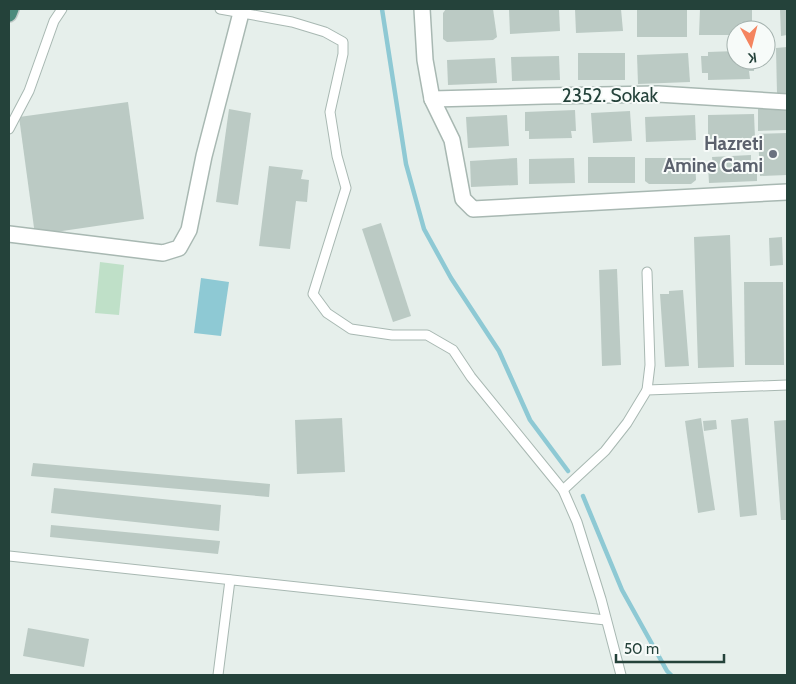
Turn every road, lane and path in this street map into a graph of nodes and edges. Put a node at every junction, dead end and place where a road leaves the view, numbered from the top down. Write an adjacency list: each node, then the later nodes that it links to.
1 (11, 9): 6 (highway)
2 (62, 9): 9 (lane)
3 (220, 9): 5 (lane)
4 (422, 9): 7 (street)
5 (241, 13): 11 (street); 15 (lane)
6 (9, 14)
7 (432, 99): 8 (street, 2352. Sokak); 10 (street)
8 (787, 102)
9 (9, 129)
10 (787, 192)
11 (9, 234)
12 (647, 272): 14 (lane)
13 (787, 385): 14 (lane)
14 (646, 390): 15 (lane)
15 (563, 490): 18 (lane)
16 (9, 556): 17 (lane)
17 (230, 580): 18 (lane); 19 (lane)
18 (606, 620): 20 (lane)
19 (218, 675)
20 (621, 675)

